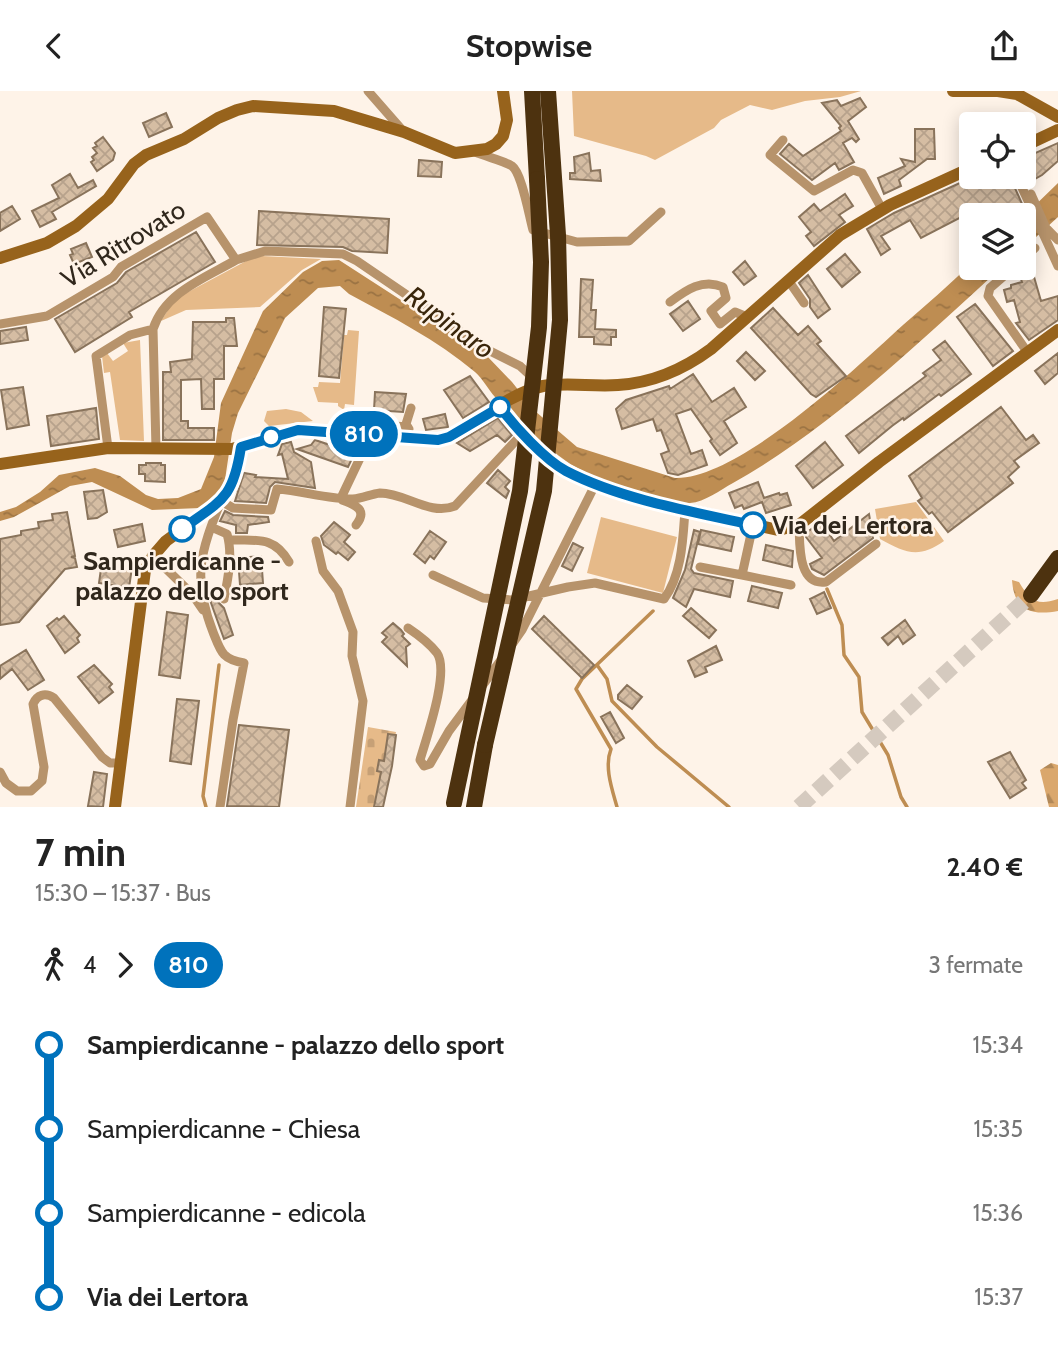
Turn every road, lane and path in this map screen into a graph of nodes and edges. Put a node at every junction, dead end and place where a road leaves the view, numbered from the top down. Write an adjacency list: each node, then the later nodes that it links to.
1 (368, 91): 9 (street)
2 (503, 91): 12 (main road)
3 (532, 91): 67 (highway, bridge)
4 (548, 91): 64 (highway, bridge)
5 (953, 91): 6 (main road)
6 (998, 91): 7 (main road)
7 (1058, 117)
8 (1058, 130): 11 (main road)
9 (404, 132): 12 (main road); 19 (main road)
10 (783, 139): 14 (street)
11 (1036, 140)
12 (475, 152): 15 (street)
13 (959, 174): 14 (main road)
14 (882, 209): 22 (main road)
15 (661, 212)
16 (1036, 212): 17 (street)
17 (1044, 230): 18 (street); 21 (street)
18 (1058, 240)
19 (0, 258)
20 (236, 260): 27 (street, Via Ritrovato); 28 (street); 31 (street)
21 (1058, 266)
22 (788, 280): 25 (street); 26 (main road)
23 (999, 280): 30 (street)
24 (670, 302): 26 (street)
25 (804, 303)
26 (747, 317): 31 (main road)
27 (0, 324)
28 (153, 329): 37 (street); 39 (street)
29 (1058, 330): 30 (main road)
30 (1028, 353): 47 (main road)
31 (542, 387): 32 (main road)
32 (500, 407): 35 (main road); 36 (main road)
33 (411, 408): 34 (street)
34 (353, 413)
35 (522, 434): 41 (main road); 42 (street)
36 (370, 435): 38 (main road); 42 (street)
37 (108, 448): 39 (main road); 40 (main road)
38 (237, 448): 39 (main road); 43 (main road)
39 (156, 449)
40 (0, 464)
41 (596, 483): 44 (main road); 60 (street)
42 (341, 498): 43 (street); 45 (street)
43 (221, 502): 48 (street); 52 (main road)
44 (685, 510): 46 (main road); 60 (street)
45 (356, 525)
46 (753, 525): 47 (main road); 57 (street)
47 (799, 525): 51 (street)
48 (211, 527): 49 (street); 62 (street)
49 (229, 540): 54 (street); 61 (street)
50 (316, 541): 70 (street)
51 (876, 544)
52 (153, 556): 62 (street); 65 (main road)
53 (1058, 558): 58 (highway)
54 (289, 562)
55 (700, 567): 57 (street)
56 (433, 575): 60 (street)
57 (742, 575): 59 (street)
58 (1058, 575)
59 (791, 585)
60 (541, 593): 63 (street)
61 (224, 599)
62 (206, 614): 69 (street)
63 (408, 628)
64 (485, 745): 71 (highway); 72 (highway)
65 (120, 763): 66 (street); 68 (main road)
66 (0, 772)
67 (454, 806)
68 (115, 807)
69 (220, 807)
70 (350, 807)
71 (474, 807)
72 (481, 807)

